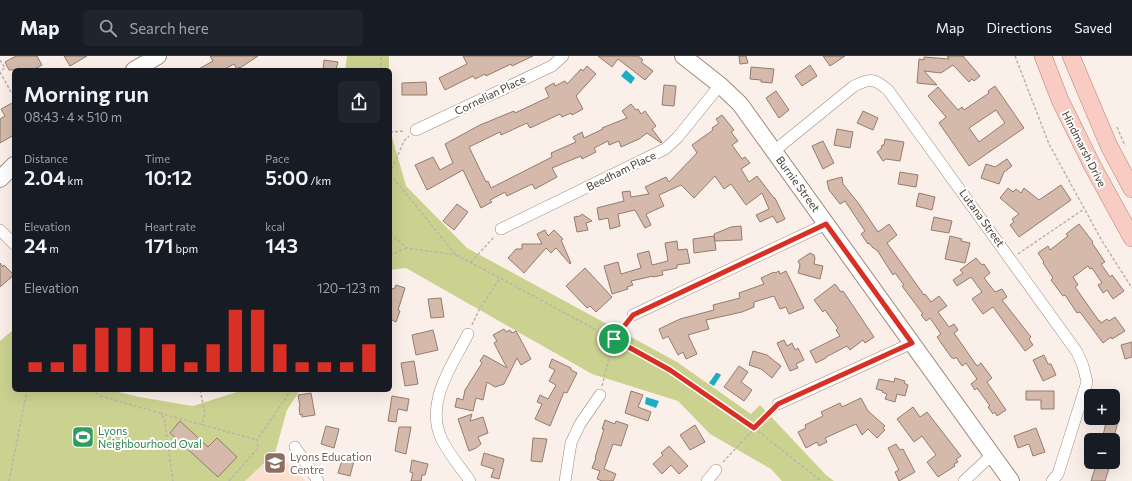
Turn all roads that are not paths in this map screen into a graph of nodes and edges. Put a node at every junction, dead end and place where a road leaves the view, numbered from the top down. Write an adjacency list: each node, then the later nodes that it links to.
1 (158, 56): 6 (street)
2 (563, 56): 8 (street, Cornelian Place)
3 (683, 56): 7 (street, Burnie Street)
4 (1043, 56): 16 (main road, Hindmarsh Drive)
5 (1071, 56): 12 (main road)
6 (137, 68)
7 (720, 85): 9 (street, Burnie Street); 14 (street, Beedham Place)
8 (416, 130)
9 (774, 151): 13 (street, Burnie Street); 32 (street, Lutana Street)
10 (12, 167): 11 (street)
11 (0, 179)
12 (1132, 189)
13 (826, 224): 18 (street); 20 (street, Burnie Street)
14 (501, 229)
15 (0, 230): 17 (street)
16 (1132, 238)
17 (12, 242)
18 (633, 315)
19 (468, 334): 27 (street)
20 (912, 343): 22 (street); 24 (street, Burnie Street)
21 (600, 395): 28 (street)
22 (778, 404)
23 (295, 447): 26 (street)
24 (992, 455): 30 (street); 31 (street, Burnie Street)
25 (716, 470): 29 (street)
26 (318, 481)
27 (470, 481)
28 (565, 481)
29 (707, 481)
30 (964, 481)
31 (1011, 481)
32 (1052, 481)

